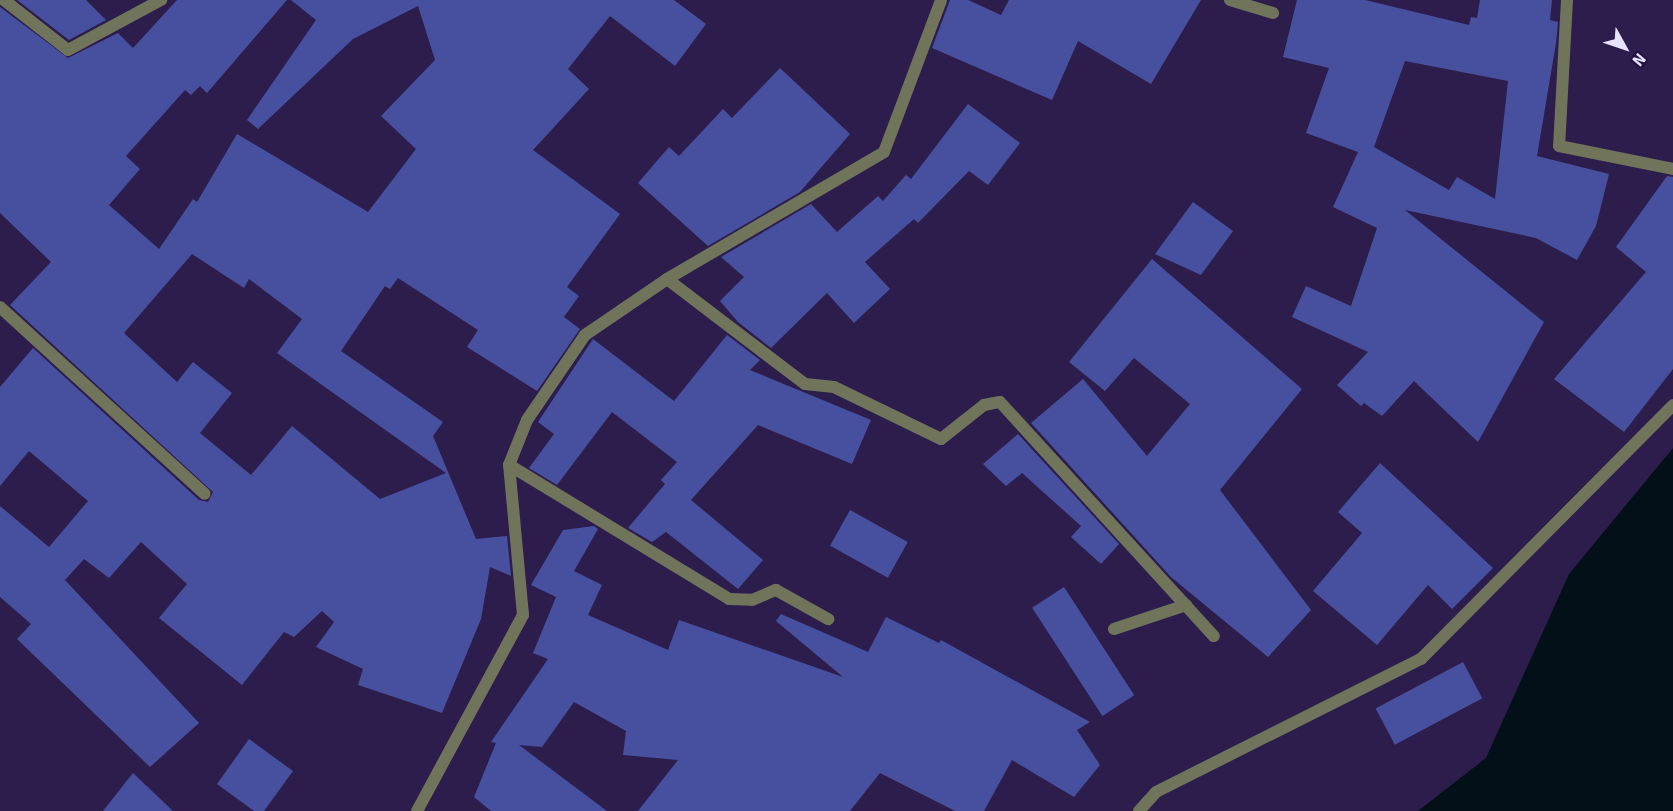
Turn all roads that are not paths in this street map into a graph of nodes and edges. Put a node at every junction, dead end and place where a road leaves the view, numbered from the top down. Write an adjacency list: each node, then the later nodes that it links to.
1 (4, 0): 2 (street)
2 (161, 0)
3 (941, 0): 8 (street)
4 (1230, 0): 6 (street)
5 (1567, 0): 7 (street)
6 (1273, 14)
7 (1673, 169)
8 (667, 279): 11 (street); 13 (street)
9 (0, 307): 12 (street)
10 (1673, 405): 18 (street)
11 (510, 465): 14 (street); 17 (street)
12 (205, 494)
13 (1186, 605): 15 (street); 16 (street)
14 (828, 619)
15 (1114, 629)
16 (1214, 636)
17 (417, 811)
18 (1139, 811)

